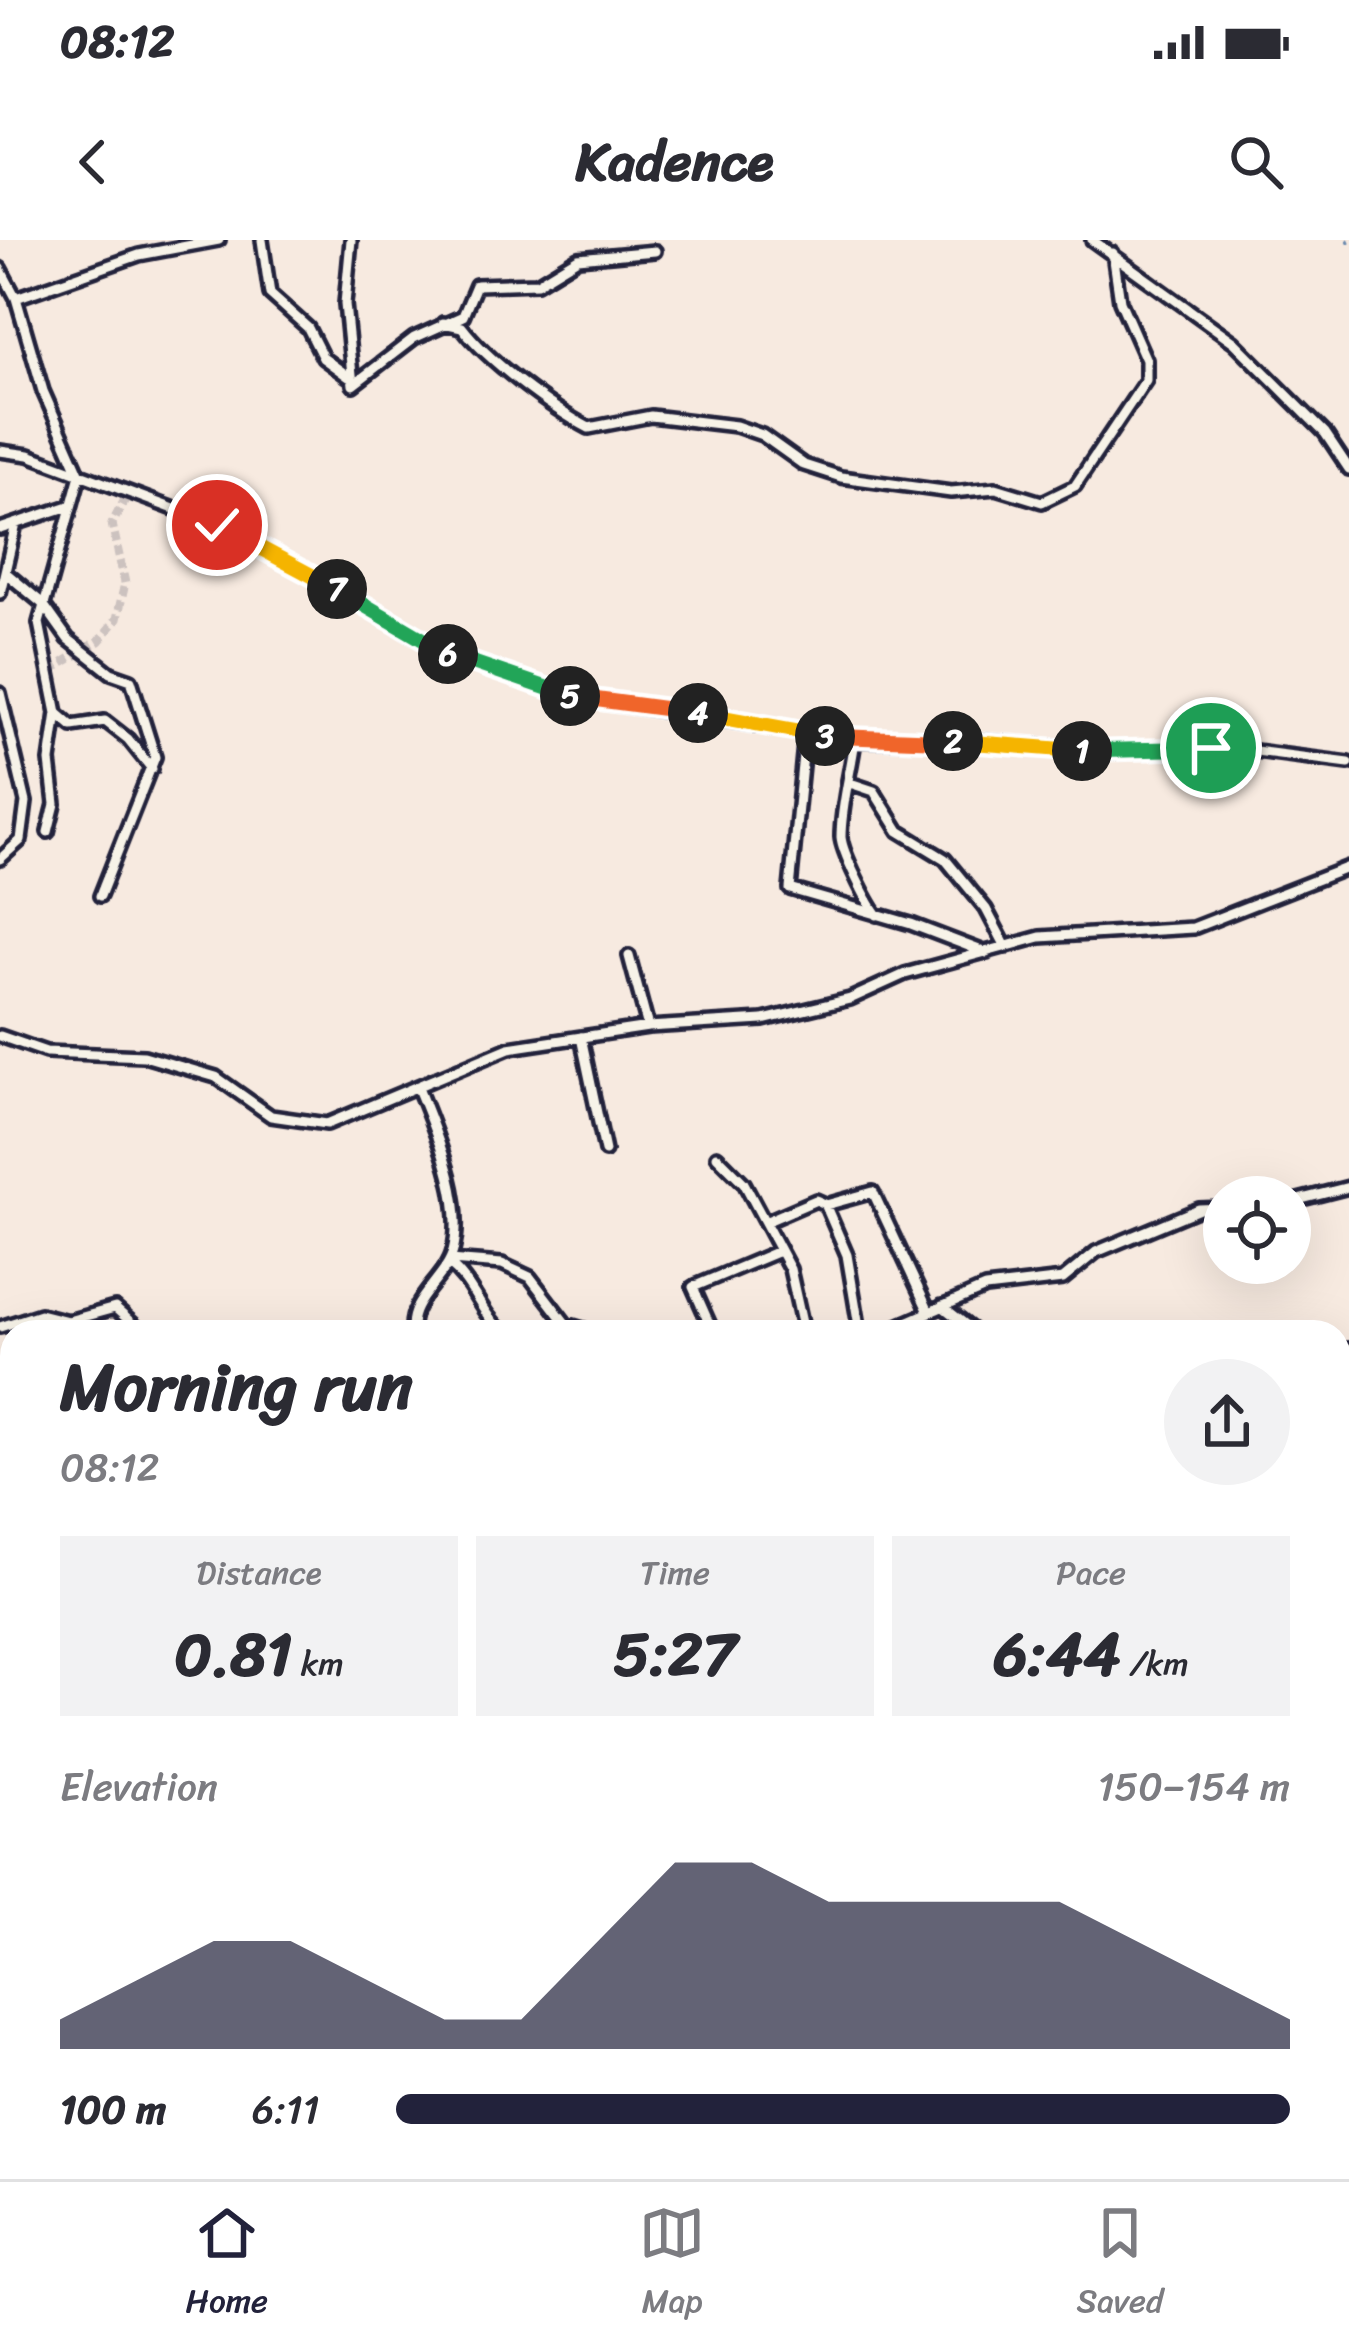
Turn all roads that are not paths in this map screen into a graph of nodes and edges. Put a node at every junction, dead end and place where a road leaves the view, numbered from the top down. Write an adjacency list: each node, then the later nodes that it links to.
1 (141, 240): 8 (street)
2 (220, 240): 8 (street)
3 (262, 240): 12 (street)
4 (351, 240): 12 (street)
5 (1092, 240): 7 (street)
6 (655, 251): 11 (street)
7 (1113, 253): 11 (street); 14 (street)
8 (148, 254): 10 (street)
9 (0, 268): 10 (street)
10 (16, 298): 15 (street)
11 (443, 323): 12 (street)
12 (350, 377)
13 (0, 452): 15 (street)
14 (1349, 469)
15 (80, 475): 16 (street); 24 (street)
16 (69, 506): 17 (street); 21 (street)
17 (16, 524): 18 (street); 19 (street)
18 (0, 530)
19 (6, 573): 20 (street); 21 (street)
20 (0, 593)
21 (43, 604): 23 (street); 27 (street)
22 (0, 693): 30 (street)
23 (57, 712): 27 (street); 29 (street)
24 (805, 734): 25 (street); 33 (street)
25 (855, 740): 26 (street); 28 (street)
26 (1349, 763)
27 (152, 769): 32 (street)
28 (850, 783): 33 (street); 34 (street)
29 (48, 832)
30 (0, 859)
31 (1349, 867): 34 (street)
32 (100, 896)
33 (877, 915): 35 (street)
34 (1006, 946): 35 (street)
35 (986, 953): 37 (street)
36 (629, 956): 37 (street)
37 (648, 1027): 39 (street)
38 (0, 1036): 40 (street)
39 (581, 1037): 40 (street); 41 (street)
40 (418, 1088): 49 (street)
41 (605, 1151)
42 (717, 1156): 47 (street)
43 (1349, 1187): 44 (street)
44 (1311, 1197)
45 (826, 1205): 47 (street); 51 (street); 61 (street)
46 (1203, 1210): 50 (street)
47 (765, 1222): 48 (street)
48 (779, 1251): 59 (street); 60 (street)
49 (449, 1261): 56 (street); 57 (street); 58 (street)
50 (942, 1306): 51 (street); 63 (street)
51 (929, 1312): 62 (street)
52 (23, 1320): 53 (street)
53 (65, 1320)
54 (72, 1320): 55 (street)
55 (128, 1320)
56 (414, 1320)
57 (489, 1320)
58 (563, 1320)
59 (708, 1320)
60 (803, 1320)
61 (858, 1320)
62 (912, 1320)
63 (960, 1320)

